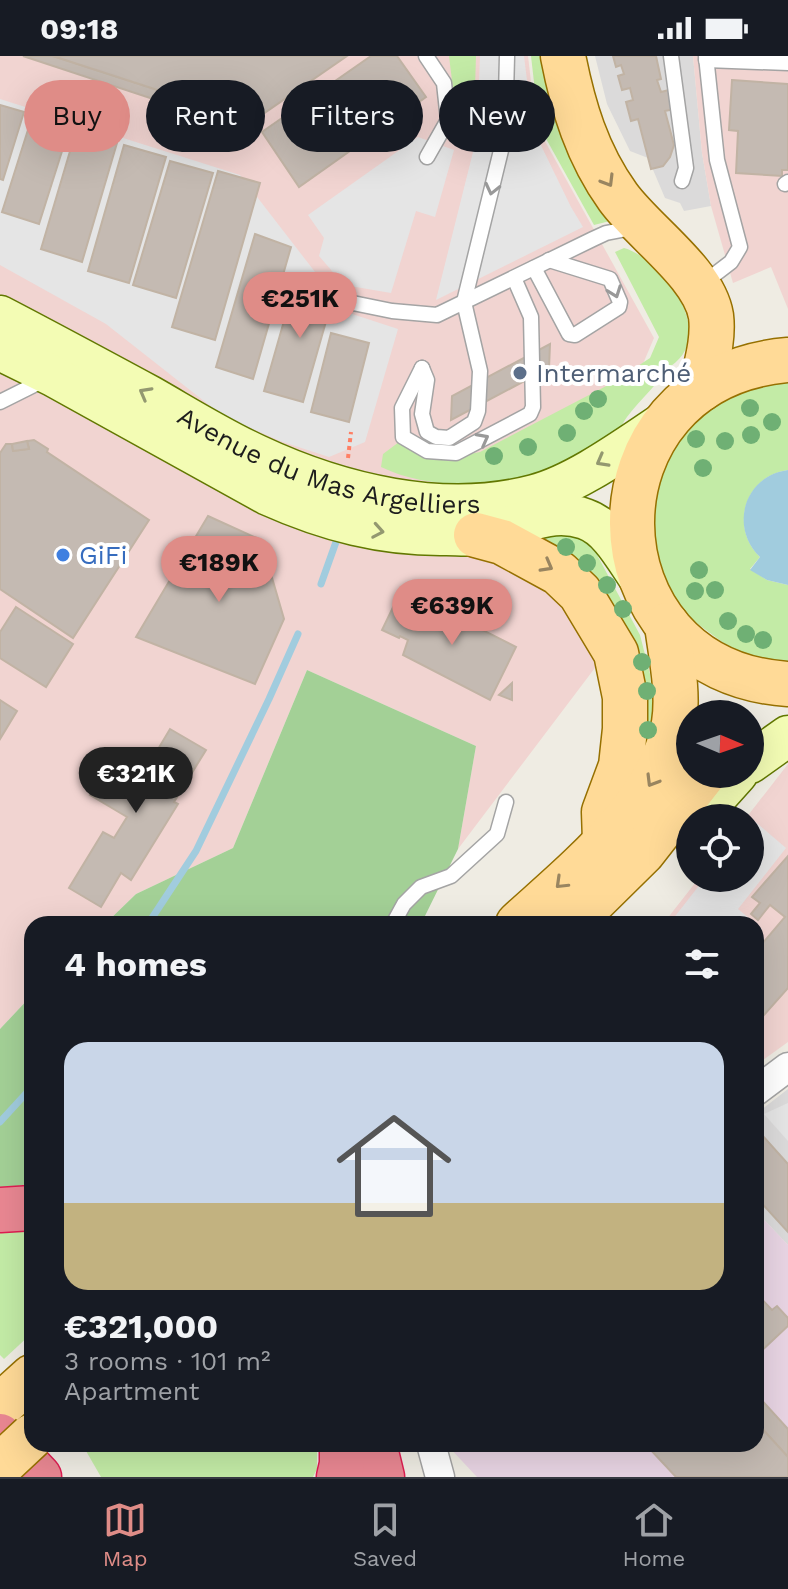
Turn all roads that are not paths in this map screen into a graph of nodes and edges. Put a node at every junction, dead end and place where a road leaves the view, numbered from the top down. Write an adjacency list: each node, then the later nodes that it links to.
1 (426, 56): 7 (lane)
2 (507, 56): 15 (lane, one-way to 15)
3 (563, 56): 9 (main road, one-way to 9)
4 (671, 56): 8 (lane)
5 (706, 58): 6 (lane); 13 (lane)
6 (788, 63)
7 (427, 157)
8 (682, 181)
9 (642, 227): 10 (lane); 13 (main road)
10 (555, 256): 11 (lane); 11 (lane, one-way to 11)
11 (534, 268): 12 (lane)
12 (514, 278): 15 (lane); 15 (lane, one-way to 12)
13 (698, 288): 20 (main road)
14 (338, 300): 15 (lane)
15 (464, 302)
16 (0, 316): 22 (main road, Avenue du Mas Argelliers, one-way to 16)
17 (0, 350): 19 (main road, Avenue du Mas Argelliers)
18 (788, 360): 20 (main road)
19 (53, 376): 21 (lane); 23 (main road, Avenue du Mas Argelliers, one-way to 23)
20 (701, 389): 22 (main road)
21 (0, 402)
22 (666, 421): 24 (main road)
23 (476, 535): 24 (main road, Avenue du Mas Argelliers); 32 (main road, one-way to 32)
24 (642, 582): 25 (main road)
25 (667, 625): 26 (main road); 32 (main road, one-way to 32)
26 (765, 693)
27 (788, 736): 28 (main road)
28 (764, 753)
29 (720, 788): 31 (main road)
30 (506, 802): 33 (lane)
31 (702, 802): 35 (main road); 36 (main road)
32 (605, 841): 34 (main road, one-way to 34)
33 (397, 916)
34 (526, 916)
35 (578, 916)
36 (615, 916)
37 (788, 1067): 38 (street)
38 (764, 1085)
39 (24, 1208): 40 (highway)
40 (0, 1210)
41 (24, 1384): 42 (main road)
42 (0, 1406)
43 (0, 1436): 49 (highway)
44 (24, 1444): 48 (main road, bridge)
45 (342, 1452): 50 (highway)
46 (376, 1452): 51 (highway)
47 (433, 1452): 52 (street)
48 (0, 1466)
49 (39, 1477)
50 (339, 1477)
51 (382, 1477)
52 (440, 1477)

